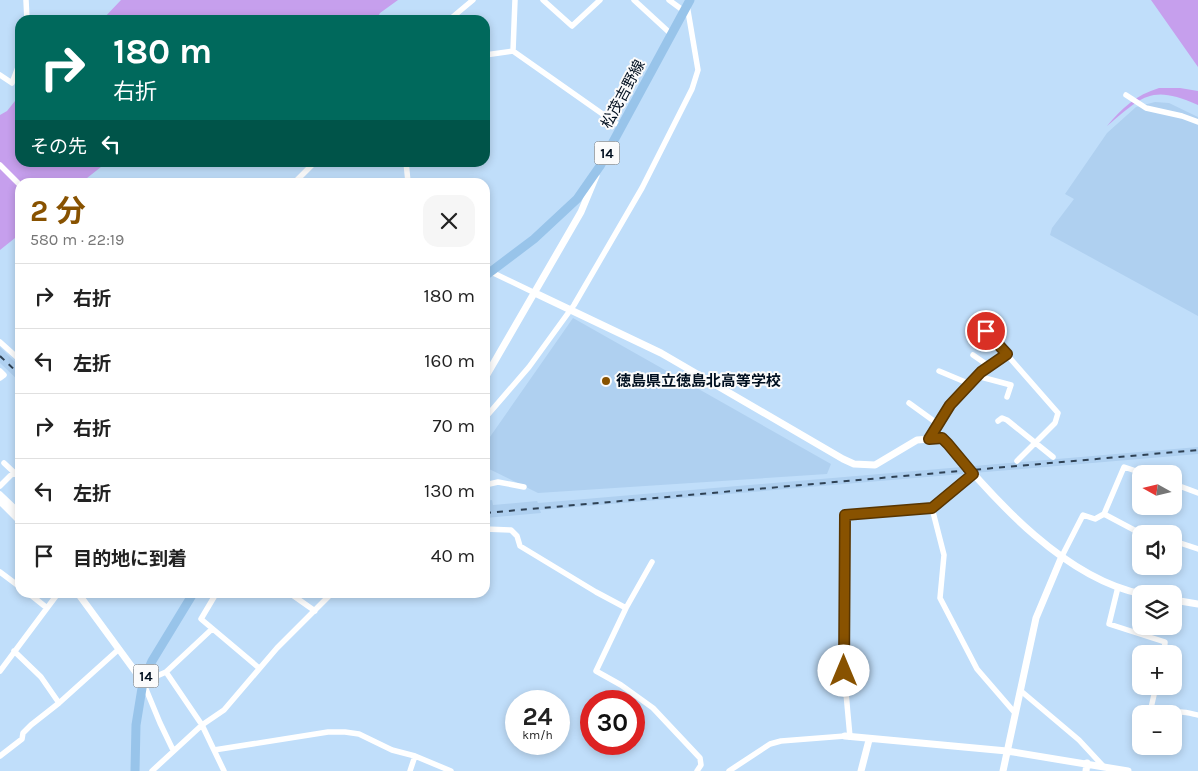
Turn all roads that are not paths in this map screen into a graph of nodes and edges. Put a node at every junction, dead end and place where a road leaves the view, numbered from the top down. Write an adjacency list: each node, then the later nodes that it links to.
1 (26, 0): 9 (street)
2 (473, 0): 10 (street)
3 (515, 0): 12 (street)
4 (543, 0): 5 (street)
5 (600, 0)
6 (634, 0): 11 (street)
7 (669, 0): 8 (street)
8 (687, 5): 11 (main road, 松茂吉野線 / 14); 27 (street)
9 (27, 15)
10 (455, 15)
11 (671, 34): 18 (main road, 松茂吉野線 / 14)
12 (513, 51): 13 (street); 18 (street)
13 (490, 54)
14 (15, 74): 15 (street)
15 (0, 75)
16 (1126, 95): 17 (street)
17 (1198, 122)
18 (621, 127): 20 (main road, 松茂吉野線 / 14)
19 (0, 165): 23 (street)
20 (600, 166): 24 (main road, 松茂吉野線 / 14); 26 (street)
21 (310, 167): 22 (street)
22 (300, 178)
23 (15, 180)
24 (490, 270)
25 (490, 273): 26 (street)
26 (535, 293): 27 (street); 34 (street)
27 (571, 310): 42 (street); 45 (street)
28 (985, 326): 30 (street)
29 (0, 342): 32 (street)
30 (1007, 354): 33 (street); 46 (street)
31 (973, 355): 33 (street)
32 (15, 356)
33 (990, 366): 37 (street)
34 (490, 370)
35 (0, 371): 38 (street)
36 (939, 371): 39 (street)
37 (977, 376): 39 (street); 40 (street)
38 (0, 378)
39 (970, 384): 44 (street)
40 (1007, 397)
41 (909, 403): 44 (street)
42 (490, 412)
43 (998, 421): 46 (street)
44 (938, 424): 45 (street)
45 (929, 439): 52 (street)
46 (1036, 442): 47 (street); 48 (street)
47 (1053, 457)
48 (1017, 461)
49 (4, 463): 51 (street)
50 (1132, 470): 62 (street)
51 (14, 472): 54 (street)
52 (973, 474): 61 (street); 68 (street)
53 (490, 484): 55 (street)
54 (0, 486)
55 (524, 487)
56 (1182, 487): 57 (street)
57 (1198, 493)
58 (0, 494): 60 (street)
59 (0, 501): 63 (street)
60 (15, 508)
61 (932, 508): 97 (street); 100 (street)
62 (1104, 514): 65 (street); 68 (street)
63 (15, 516)
64 (490, 529): 84 (street)
65 (1132, 529)
66 (1182, 544): 67 (street)
67 (1198, 549)
68 (1062, 556): 72 (street); 94 (street)
69 (652, 562): 84 (street)
70 (0, 572): 71 (street)
71 (15, 583)
72 (1118, 588): 73 (street); 87 (street)
73 (1132, 592)
74 (34, 598): 83 (street)
75 (54, 598): 83 (street)
76 (82, 598): 88 (street)
77 (190, 598): 93 (main road, 14)
78 (213, 598): 86 (street)
79 (297, 598): 85 (street)
80 (328, 598): 85 (street)
81 (1182, 601): 82 (street)
82 (1198, 604)
83 (47, 608): 89 (street)
84 (626, 608): 114 (street)
85 (315, 611): 90 (street)
86 (212, 629): 90 (street); 92 (street)
87 (1165, 645)
88 (120, 649): 93 (street); 96 (street)
89 (14, 652): 91 (street); 96 (street)
90 (259, 668): 99 (street)
91 (0, 671)
92 (166, 672): 93 (street); 99 (street)
93 (143, 682): 102 (street); 109 (main road, 14)
94 (1021, 691): 97 (street); 107 (street)
95 (1154, 695): 98 (street)
96 (59, 703): 105 (street)
97 (1015, 713): 104 (street)
98 (1198, 715)
99 (202, 726): 102 (street); 103 (street)
100 (847, 737): 101 (street); 115 (street)
101 (869, 740): 104 (street); 116 (street)
102 (174, 750): 110 (street)
103 (214, 750): 106 (street); 111 (street)
104 (1007, 751): 108 (street); 117 (street)
105 (0, 756)
106 (415, 756): 112 (street); 113 (street)
107 (1104, 766): 108 (street); 118 (street)
108 (1086, 767)
109 (134, 771)
110 (152, 771)
111 (224, 771)
112 (410, 771)
113 (451, 771)
114 (697, 771)
115 (729, 771)
116 (861, 771)
117 (1003, 771)
118 (1128, 771)

